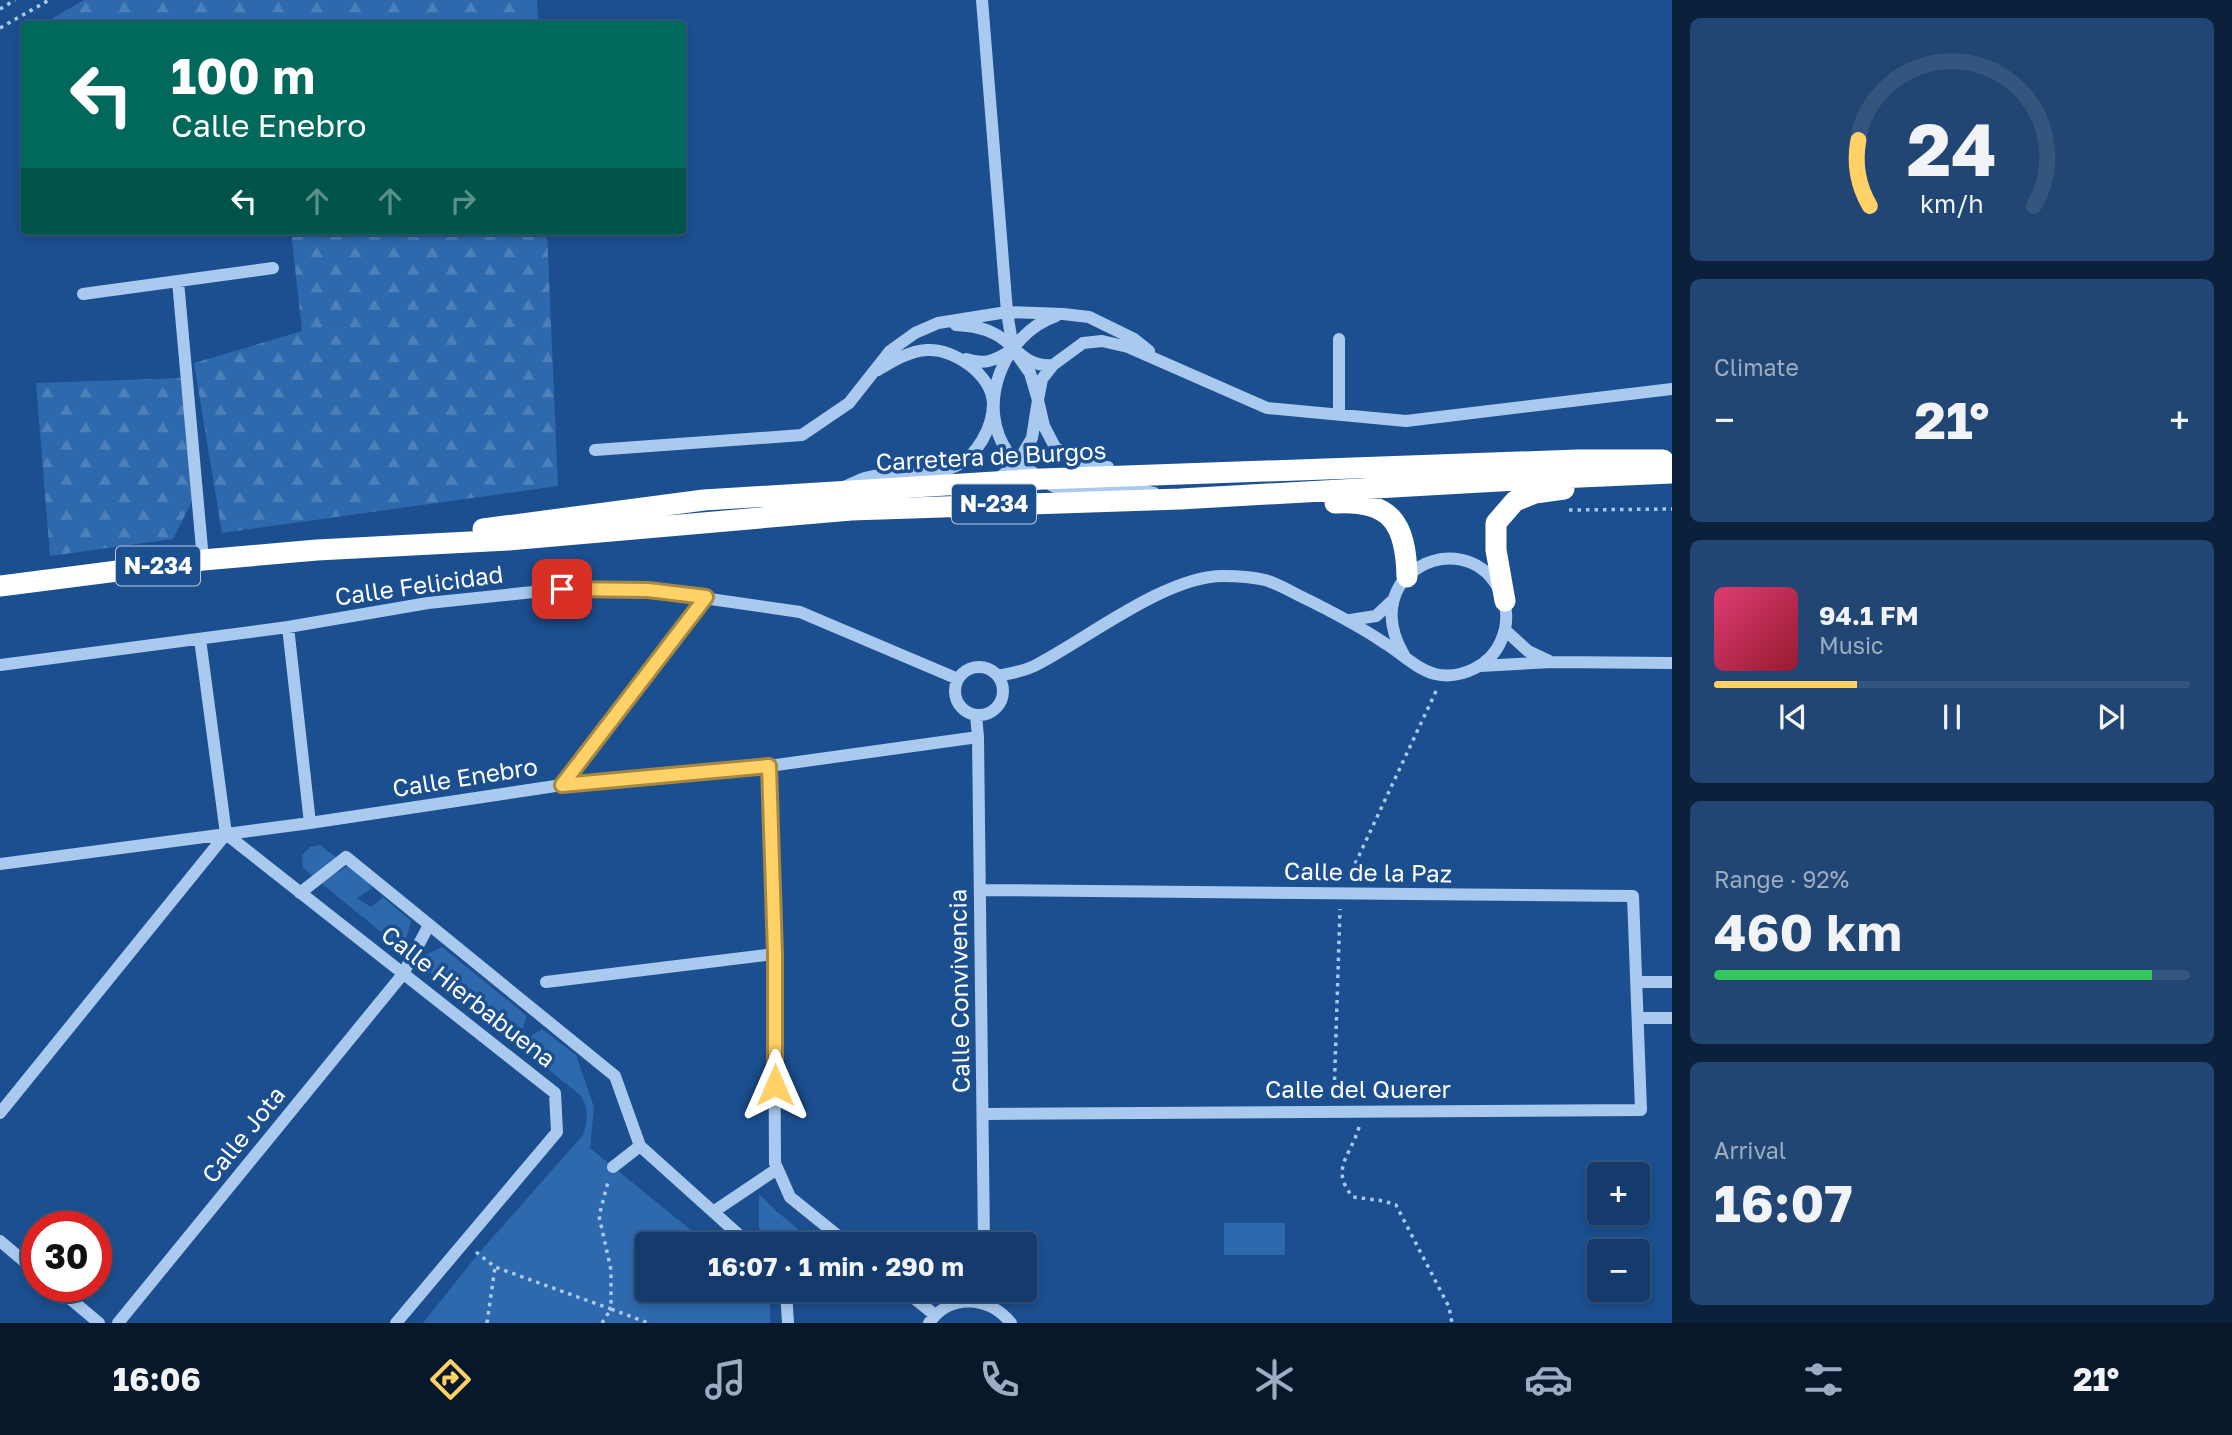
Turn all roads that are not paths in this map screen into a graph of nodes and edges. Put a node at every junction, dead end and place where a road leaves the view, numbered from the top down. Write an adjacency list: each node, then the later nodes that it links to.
1 (982, 0): 5 (street)
2 (273, 268): 3 (street)
3 (178, 281): 4 (street); 29 (street)
4 (83, 294)
5 (1007, 312): 6 (street); 7 (street); 9 (street)
6 (1063, 314): 9 (street); 11 (street)
7 (939, 323): 9 (street); 13 (street)
8 (1339, 339): 17 (street)
9 (1013, 349): 10 (street); 12 (street); 15 (street); 16 (street)
10 (951, 355): 13 (street); 16 (street)
11 (1160, 360): 12 (street); 17 (street)
12 (1053, 365): 15 (street)
13 (871, 373): 18 (street)
14 (1672, 389): 17 (street)
15 (1038, 400): 19 (street); 21 (street)
16 (993, 403): 19 (street); 24 (street)
17 (1339, 415)
18 (595, 450)
19 (1018, 462): 22 (street); 23 (street)
20 (1670, 469): 21 (highway, Carretera de Burgos / N-234); 25 (highway, Carretera de Burgos / N-234); 34 (highway)
21 (1223, 473): 22 (highway, Carretera de Burgos / N-234)
22 (1042, 479): 23 (highway, Carretera de Burgos / N-234); 25 (street)
23 (995, 483): 24 (highway, Carretera de Burgos / N-234); 27 (street)
24 (833, 492): 28 (highway, Carretera de Burgos / N-234)
25 (1180, 499): 26 (highway, Carretera de Burgos / N-234)
26 (851, 510): 27 (highway, Carretera de Burgos / N-234); 30 (highway)
27 (721, 521): 28 (highway, Carretera de Burgos / N-234)
28 (317, 550): 29 (highway, Carretera de Burgos / N-234)
29 (203, 561): 31 (highway, Carretera de Burgos / N-234)
30 (1407, 577): 33 (street); 34 (street)
31 (0, 586)
32 (706, 597): 36 (street, Calle Felicidad); 45 (street, Calle Felicidad); 49 (street)
33 (1392, 601): 35 (street); 39 (street)
34 (1505, 601): 37 (street)
35 (1350, 620): 39 (street); 44 (street)
36 (288, 627): 38 (street, Calle Felicidad); 50 (street)
37 (1505, 630): 40 (street); 43 (street)
38 (200, 639): 42 (street, Calle Felicidad); 51 (street)
39 (1404, 655): 43 (street)
40 (1552, 662): 41 (street); 43 (street)
41 (1672, 663)
42 (0, 665)
43 (1479, 666)
44 (998, 676): 45 (street); 46 (street)
45 (958, 679): 46 (street)
46 (976, 715): 47 (street, Calle Convivencia)
47 (978, 737): 48 (street, Calle Enebro); 53 (street, Calle Convivencia)
48 (769, 766): 49 (street, Calle Enebro); 56 (street)
49 (562, 785): 50 (street, Calle Enebro)
50 (310, 823): 51 (street, Calle Enebro)
51 (226, 834): 52 (street, Calle Enebro); 54 (street, Calle Hierbabuena); 63 (street)
52 (0, 864)
53 (980, 890): 59 (street, Calle de la Paz); 64 (street, Calle Convivencia)
54 (300, 893): 55 (street); 57 (street, Calle Hierbabuena)
55 (429, 925): 57 (street, Calle Jota); 65 (street)
56 (775, 954): 58 (street); 67 (street)
57 (403, 974): 81 (street, Calle Jota); 82 (street, Calle Hierbabuena)
58 (546, 982)
59 (1636, 982): 60 (street); 61 (street, Calle de la Paz)
60 (1672, 982)
61 (1637, 1018): 62 (street); 64 (street, Calle del Querer)
62 (1672, 1018)
63 (0, 1113)
64 (983, 1114): 71 (street, Calle Convivencia)
65 (640, 1146): 66 (street); 68 (street)
66 (613, 1167)
67 (777, 1169): 68 (street); 70 (street)
68 (713, 1212): 69 (street)
69 (736, 1232)
70 (833, 1232)
71 (984, 1232)
72 (0, 1241): 73 (street)
73 (21, 1259)
74 (74, 1302): 80 (street)
75 (787, 1302): 83 (street)
76 (916, 1302): 79 (street)
77 (958, 1302): 79 (street)
78 (991, 1302): 84 (street)
79 (932, 1319)
80 (99, 1323)
81 (118, 1323)
82 (397, 1323)
83 (788, 1323)
84 (1011, 1323)

